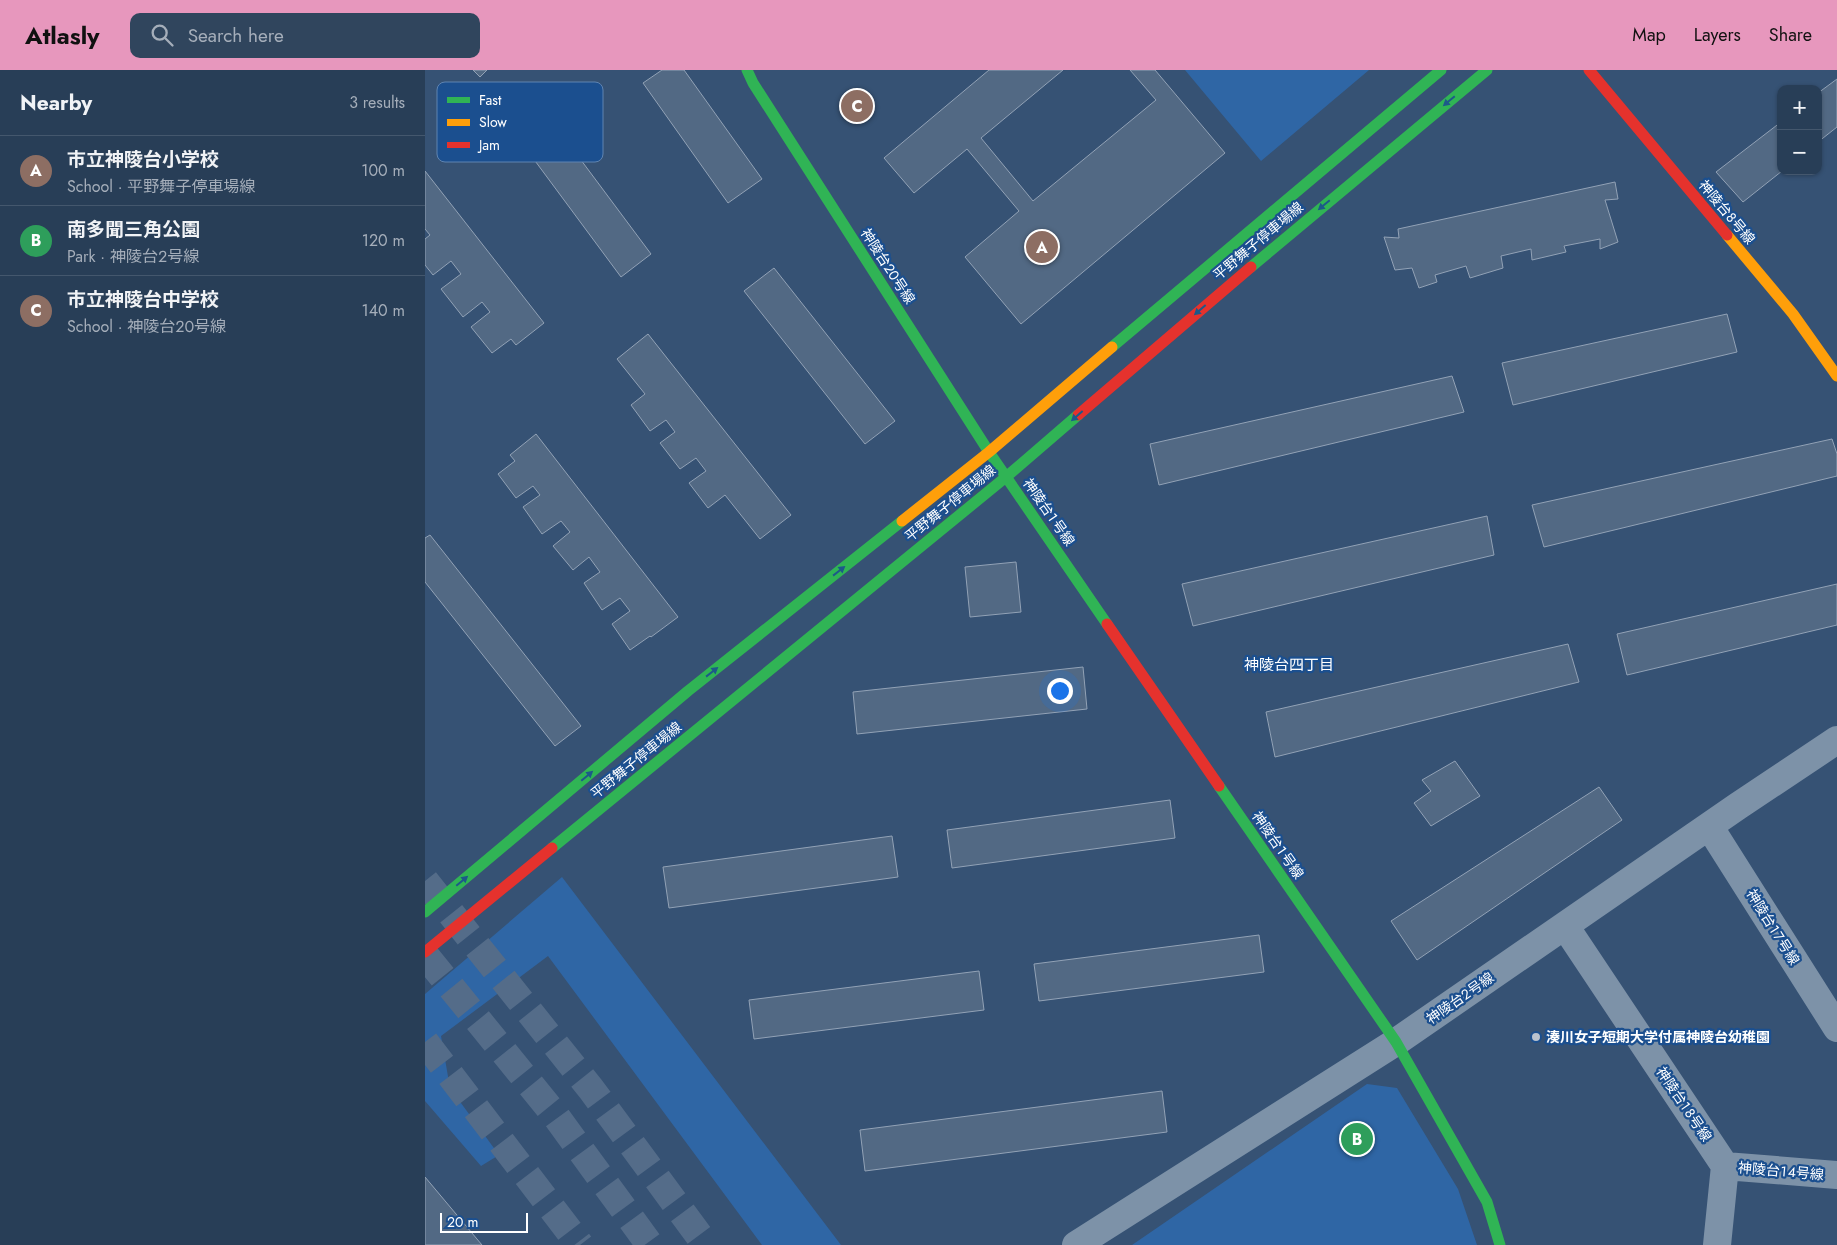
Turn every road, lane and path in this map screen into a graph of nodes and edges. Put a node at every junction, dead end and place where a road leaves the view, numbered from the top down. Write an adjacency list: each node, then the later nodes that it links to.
1 (747, 70): 6 (main road, 神陵台２０号線)
2 (1441, 70): 6 (main road, 平野舞子停車場線)
3 (1487, 70): 7 (main road, 平野舞子停車場線, one-way to 7)
4 (1589, 70): 5 (main road, 神陵台８号線)
5 (1837, 376)
6 (989, 452): 7 (main road, 神陵台２０号線); 10 (main road, 平野舞子停車場線, one-way to 6)
7 (1006, 477): 12 (main road, 平野舞子停車場線); 14 (main road, 神陵台１号線)
8 (1837, 740): 9 (street, 神陵台２号線)
9 (1709, 826): 11 (street, 神陵台２号線); 13 (street, 神陵台１７号線)
10 (425, 912)
11 (1565, 926): 14 (street, 神陵台２号線); 15 (street, 神陵台１８号線)
12 (425, 952)
13 (1837, 1028)
14 (1396, 1042): 17 (street, 神陵台２号線); 18 (main road, 神陵台１号線)
15 (1725, 1166): 16 (street, 神陵台１４号線); 19 (street)
16 (1837, 1176)
17 (1076, 1245)
18 (1501, 1245)
19 (1717, 1245)

